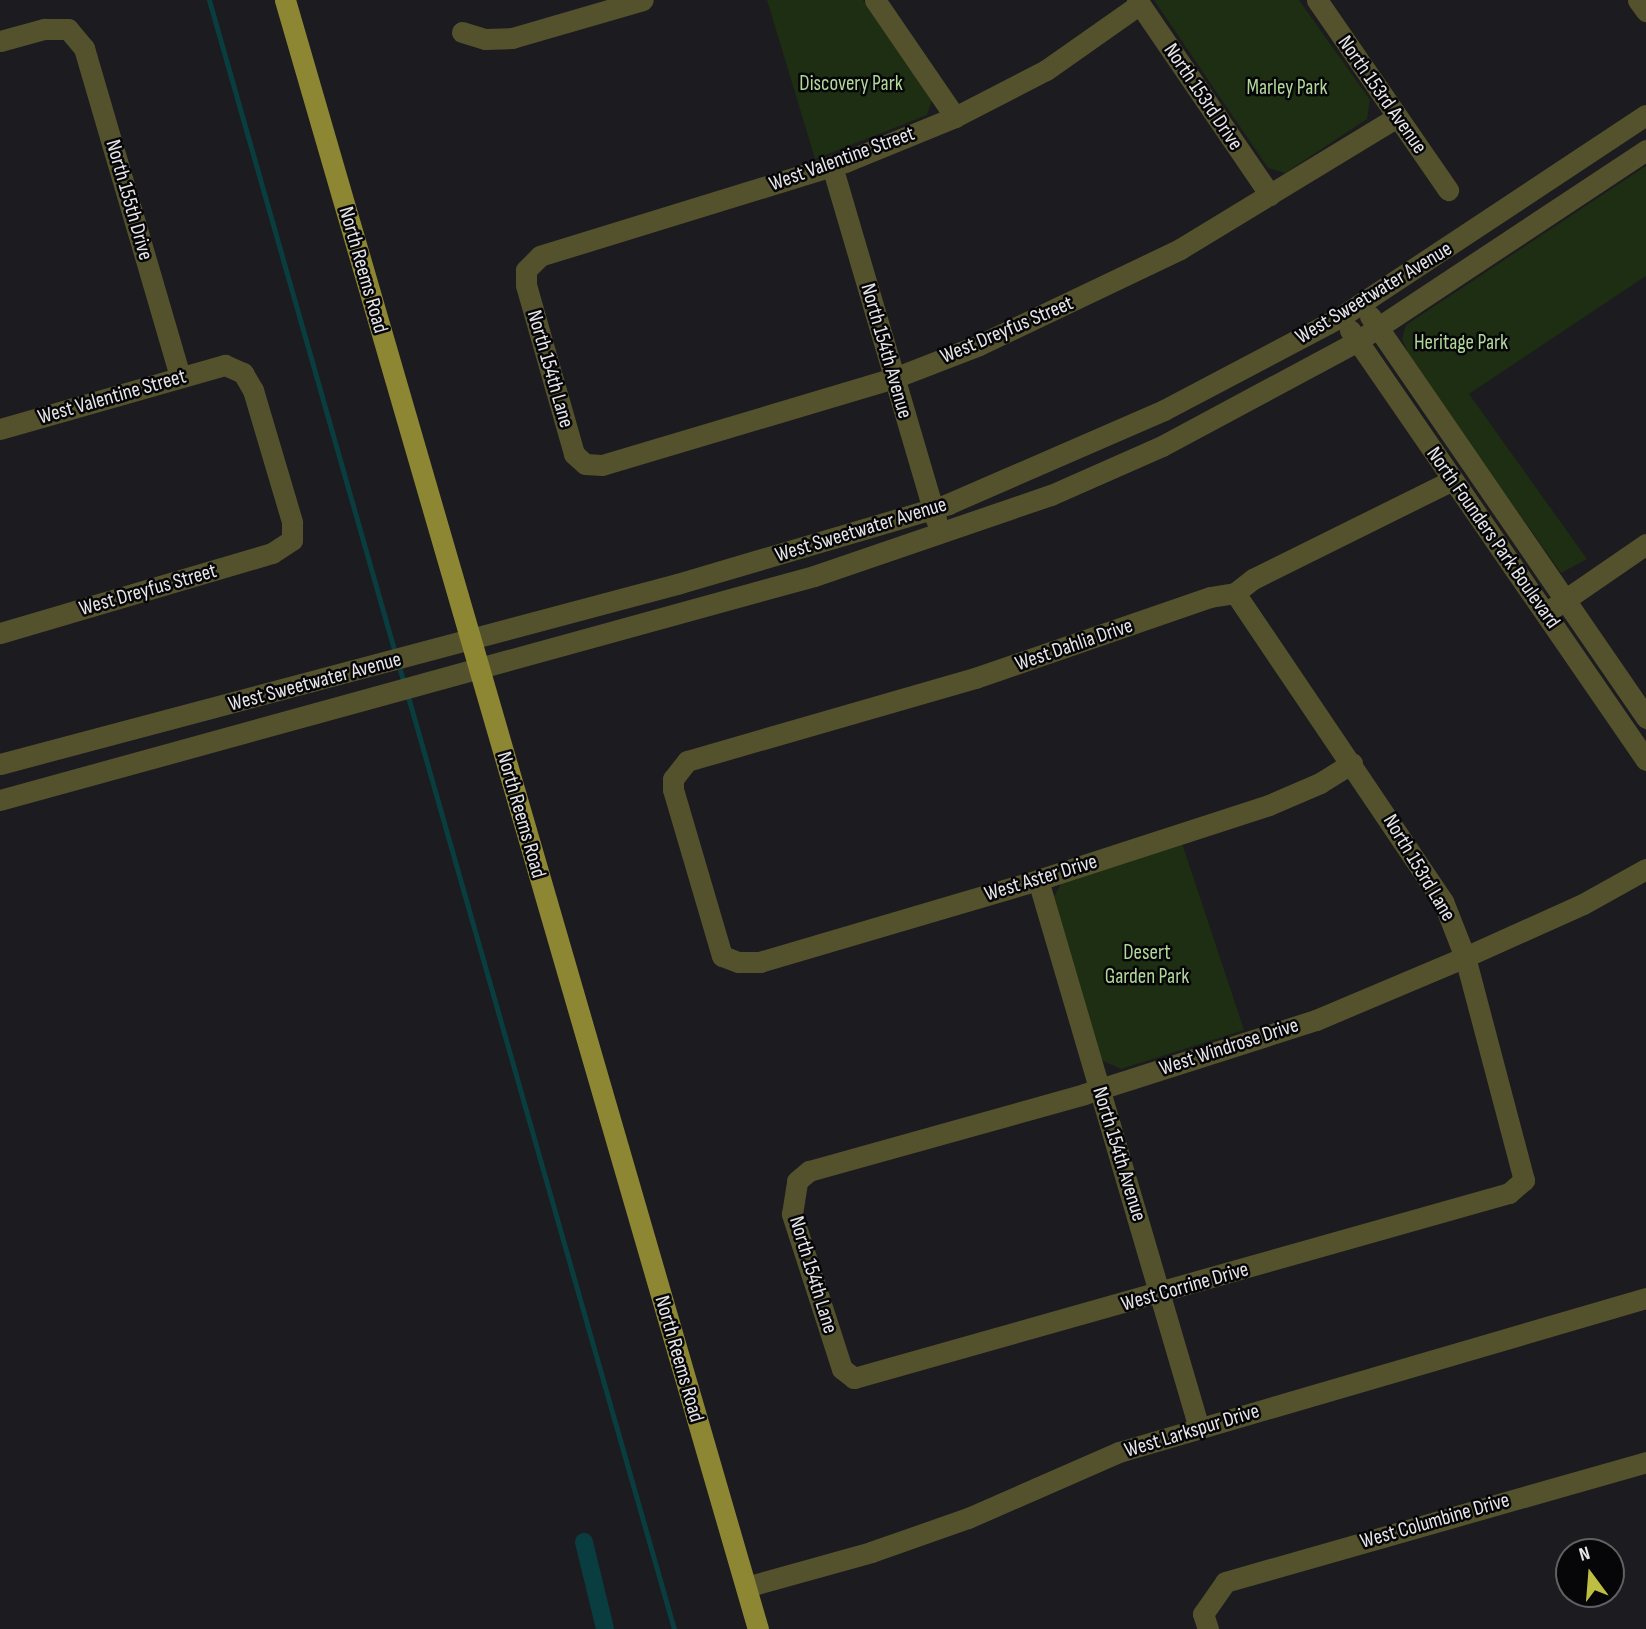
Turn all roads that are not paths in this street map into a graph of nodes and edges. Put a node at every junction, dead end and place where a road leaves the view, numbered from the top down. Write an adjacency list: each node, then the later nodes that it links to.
1 (285, 0): 35 (main road, North Reems Road)
2 (643, 0): 8 (street)
3 (875, 0): 11 (street)
4 (1317, 0): 12 (street, North 153rd Avenue)
5 (1638, 0): 7 (street)
6 (1138, 2): 11 (street, West Valentine Street); 16 (street, North 153rd Drive)
7 (1646, 11)
8 (462, 32)
9 (0, 41): 22 (street, North 155th Drive)
10 (1646, 115): 18 (street, West Sweetwater Avenue)
11 (955, 117): 14 (street, West Valentine Street)
12 (1397, 117): 15 (street, North 153rd Avenue); 16 (street, West Dreyfus Street)
13 (1646, 150): 20 (street, West Sweetwater Avenue)
14 (832, 166): 17 (street, West Valentine Street); 23 (street, North 154th Avenue)
15 (1448, 190)
16 (1270, 195): 23 (street, West Dreyfus Street)
17 (526, 270): 25 (street, North 154th Lane)
18 (1363, 304): 19 (street, West Sweetwater Avenue); 20 (street, North Founders Park Boulevard)
19 (1342, 316): 21 (street, North Founders Park Boulevard); 27 (street, West Sweetwater Avenue)
20 (1377, 328): 21 (street, West Sweetwater Avenue); 32 (street, North Founders Park Boulevard)
21 (1356, 342): 26 (street, North Founders Park Boulevard); 28 (street, West Sweetwater Avenue)
22 (180, 377): 24 (street, West Valentine Street); 29 (street, West Valentine Street)
23 (894, 378): 25 (street, West Dreyfus Street); 27 (street, North 154th Avenue)
24 (0, 429)
25 (585, 464)
26 (1452, 480): 31 (street, West Dahlia Drive); 33 (street, North Founders Park Boulevard)
27 (933, 509): 28 (street, North 154th Avenue); 35 (street, West Sweetwater Avenue)
28 (941, 536): 36 (street, West Sweetwater Avenue)
29 (292, 540): 34 (street, West Dreyfus Street)
30 (1646, 544): 32 (street)
31 (1235, 593): 39 (street, North 153rd Lane); 44 (street, West Dahlia Drive)
32 (1565, 600): 33 (street); 37 (street, North Founders Park Boulevard)
33 (1546, 613): 38 (street, North Founders Park Boulevard)
34 (0, 633)
35 (470, 640): 36 (main road, North Reems Road); 40 (street, West Sweetwater Avenue)
36 (479, 668): 41 (street, West Sweetwater Avenue); 54 (main road, North Reems Road)
37 (1646, 718)
38 (1646, 760)
39 (1352, 763): 43 (street, West Aster Drive); 45 (street, North 153rd Lane)
40 (0, 764)
41 (0, 800)
42 (1646, 869): 45 (street, West Windrose Drive)
43 (1038, 880): 44 (street, West Aster Drive); 46 (street, North 154th Avenue)
44 (722, 956)
45 (1465, 957): 46 (street, West Windrose Drive); 47 (street, North 153rd Lane)
46 (1100, 1088): 48 (street, West Windrose Drive); 49 (street, North 154th Avenue)
47 (1524, 1180): 49 (street, West Corrine Drive)
48 (797, 1181): 51 (street, North 154th Lane)
49 (1161, 1294): 51 (street, West Corrine Drive); 52 (street, North 154th Avenue)
50 (1646, 1298): 52 (street, West Larkspur Drive)
51 (842, 1368)
52 (1199, 1428): 54 (street, West Larkspur Drive)
53 (1646, 1462): 56 (street, West Columbine Drive)
54 (746, 1587): 55 (main road, North Reems Road)
55 (758, 1629)
56 (1208, 1629)

